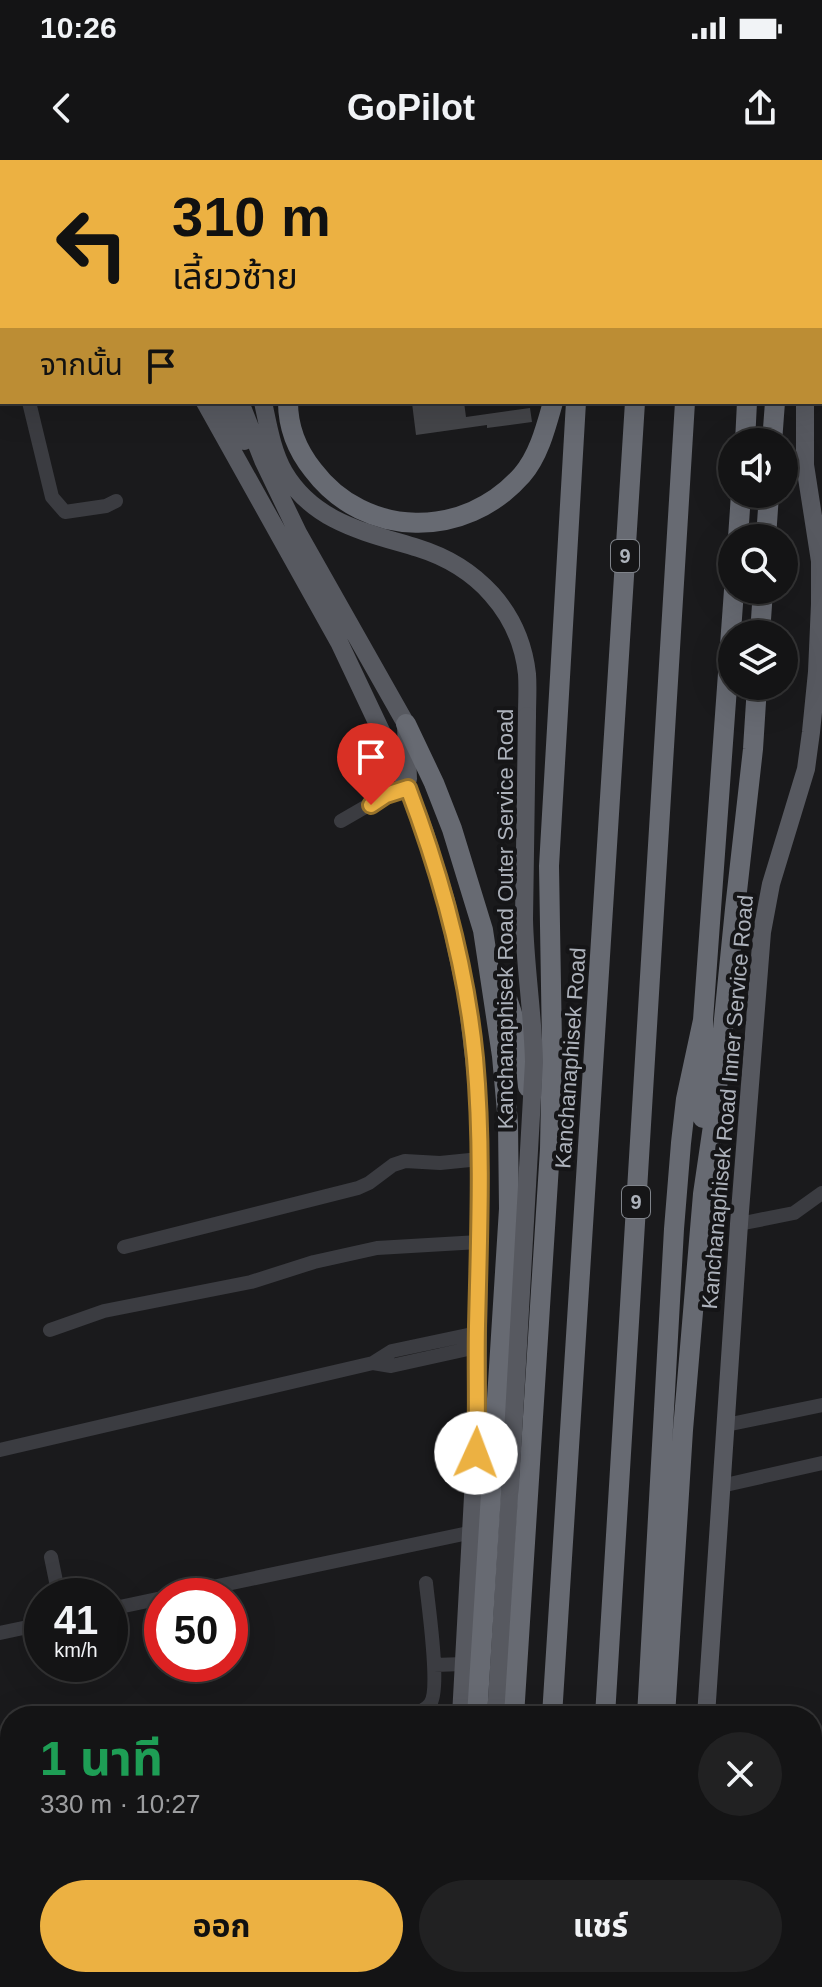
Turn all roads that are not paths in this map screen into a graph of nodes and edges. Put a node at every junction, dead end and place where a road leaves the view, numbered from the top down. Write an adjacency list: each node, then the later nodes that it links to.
1 (29, 404): 16 (street)
2 (206, 404): 23 (main road, Kanchanaphisek Road Outer Service Road)
3 (224, 404): 18 (main road)
4 (241, 404): 18 (main road)
5 (264, 404): 56 (main road, Kanchanaphisek Road Outer Service Road, bridge)
6 (288, 404): 7 (highway)
7 (552, 404)
8 (576, 404): 33 (highway)
9 (635, 404): 58 (highway, Kanchanaphisek Road / 9)
10 (685, 404): 59 (highway, 9)
11 (747, 404): 14 (highway)
12 (775, 404): 15 (highway)
13 (805, 404): 17 (main road, Kanchanaphisek Road Inner Service Road)
14 (746, 428)
15 (773, 428)
16 (116, 501)
17 (817, 505): 31 (main road, Kanchanaphisek Road Inner Service Road)
18 (298, 533): 21 (main road)
19 (733, 604): 27 (highway)
20 (756, 700): 29 (highway)
21 (406, 724): 23 (main road); 26 (highway)
22 (377, 768): 24 (street)
23 (408, 788): 24 (street); 28 (main road, Kanchanaphisek Road Outer Service Road)
24 (386, 795): 25 (street)
25 (341, 821)
26 (483, 930): 33 (highway); 55 (highway)
27 (703, 1020): 29 (highway); 60 (highway)
28 (480, 1159): 32 (main road, Kanchanaphisek Road Outer Service Road); 34 (street)
29 (703, 1194): 61 (highway)
30 (821, 1195): 31 (street)
31 (739, 1224): 38 (main road, Kanchanaphisek Road Inner Service Road)
32 (479, 1242): 35 (street); 36 (main road, Kanchanaphisek Road Outer Service Road)
33 (544, 1246): 57 (highway)
34 (124, 1247)
35 (50, 1330)
36 (477, 1340): 39 (street); 42 (main road, Kanchanaphisek Road Outer Service Road)
37 (822, 1405): 38 (street)
38 (726, 1425): 41 (main road, Kanchanaphisek Road Inner Service Road)
39 (0, 1450)
40 (822, 1463): 41 (street)
41 (721, 1486): 62 (main road, Kanchanaphisek Road Inner Service Road)
42 (473, 1532): 45 (street); 49 (main road, Kanchanaphisek Road Outer Service Road)
43 (51, 1557): 44 (street)
44 (55, 1578)
45 (248, 1580)
46 (426, 1583): 50 (street)
47 (24, 1628): 48 (street)
48 (0, 1633)
49 (464, 1664): 50 (street); 51 (main road, Kanchanaphisek Road Outer Service Road)
50 (434, 1665): 52 (street)
51 (462, 1694): 53 (main road, Kanchanaphisek Road Outer Service Road); 54 (main road)
52 (429, 1706)
53 (461, 1706)
54 (465, 1706)
55 (478, 1706)
56 (497, 1706)
57 (515, 1706)
58 (553, 1706)
59 (606, 1706)
60 (648, 1706)
61 (666, 1706)
62 (707, 1706)

